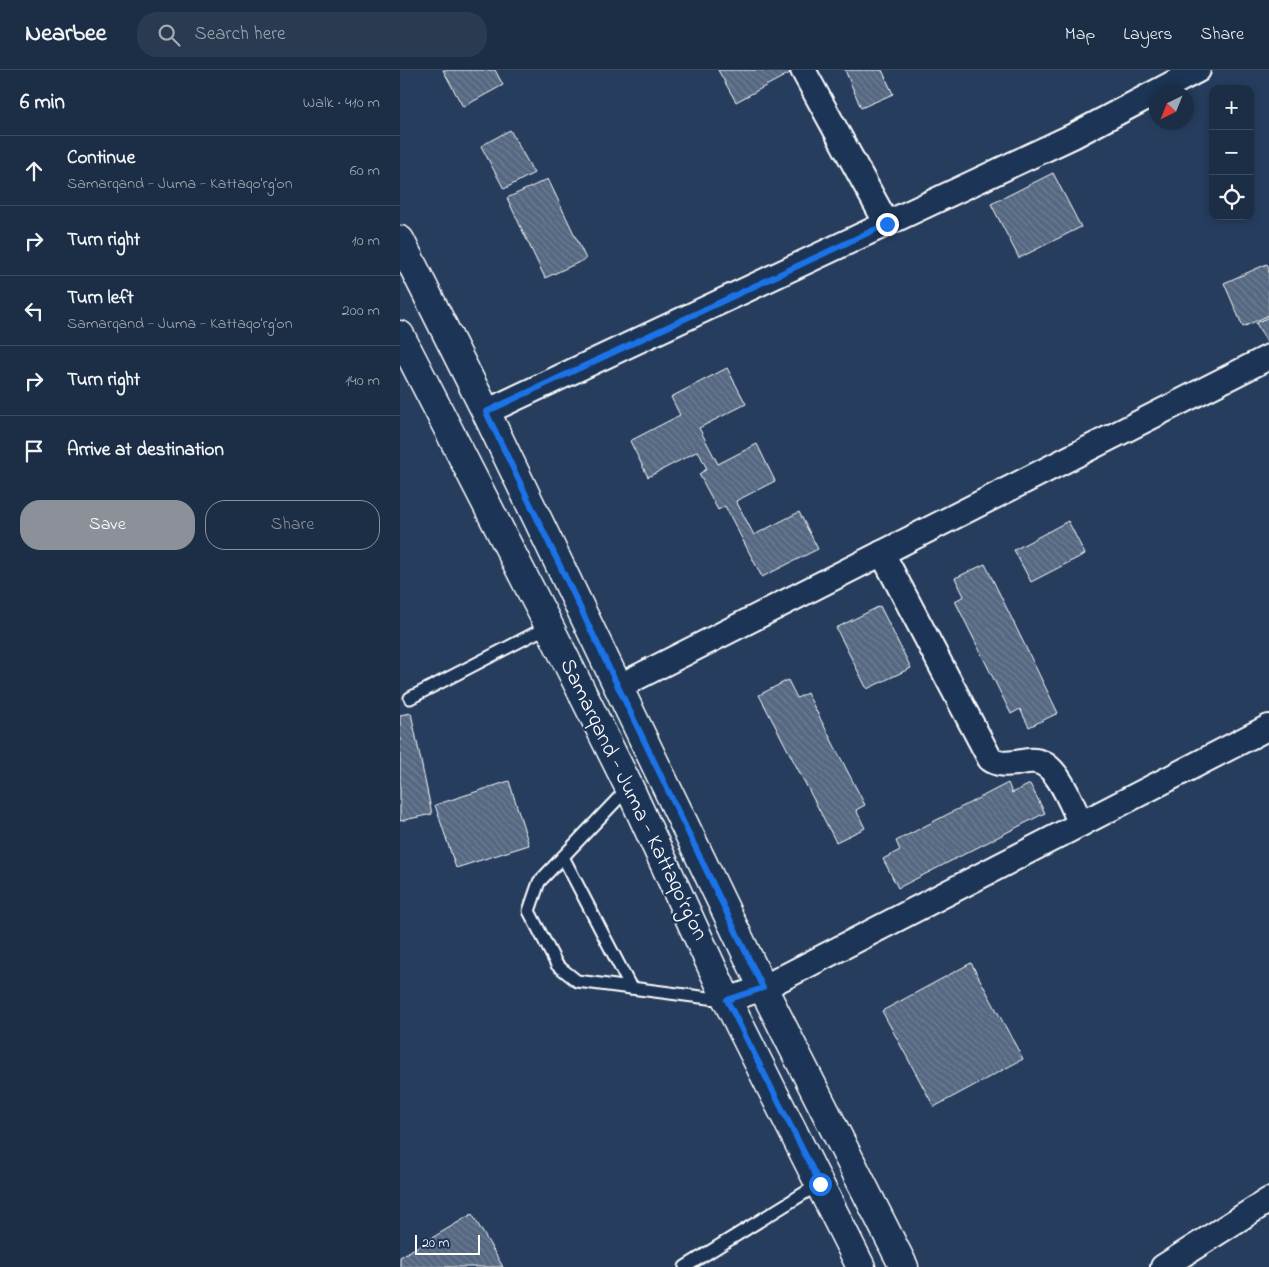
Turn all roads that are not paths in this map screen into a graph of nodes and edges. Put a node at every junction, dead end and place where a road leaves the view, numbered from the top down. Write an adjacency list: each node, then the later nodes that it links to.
1 (803, 70): 3 (street)
2 (1198, 70): 3 (street)
3 (887, 224): 7 (street)
4 (400, 240): 7 (main road, Samarqand - Juma - Kattaqo‘rg‘on)
5 (400, 334): 9 (main road, Samarqand - Juma - Kattaqo‘rg‘on)
6 (1269, 358): 8 (street)
7 (486, 412): 10 (main road, Samarqand - Juma - Kattaqo‘rg‘on)
8 (882, 554): 10 (street); 14 (street)
9 (549, 626): 11 (lane); 13 (main road, Samarqand - Juma - Kattaqo‘rg‘on)
10 (618, 687): 17 (main road, Samarqand - Juma - Kattaqo‘rg‘on)
11 (410, 698)
12 (1269, 727): 14 (street)
13 (629, 787): 15 (lane); 18 (main road, Samarqand - Juma - Kattaqo‘rg‘on)
14 (1081, 824): 17 (street)
15 (563, 856): 16 (lane); 16 (lane)
16 (631, 988): 18 (lane)
17 (763, 988): 18 (street); 23 (main road, Samarqand - Juma - Kattaqo‘rg‘on)
18 (727, 1000): 19 (main road, Samarqand - Juma - Kattaqo‘rg‘on)
19 (820, 1184): 21 (lane); 22 (main road, Samarqand - Juma - Kattaqo‘rg‘on)
20 (1269, 1200): 24 (street)
21 (685, 1267)
22 (861, 1267)
23 (904, 1267)
24 (1163, 1267)

